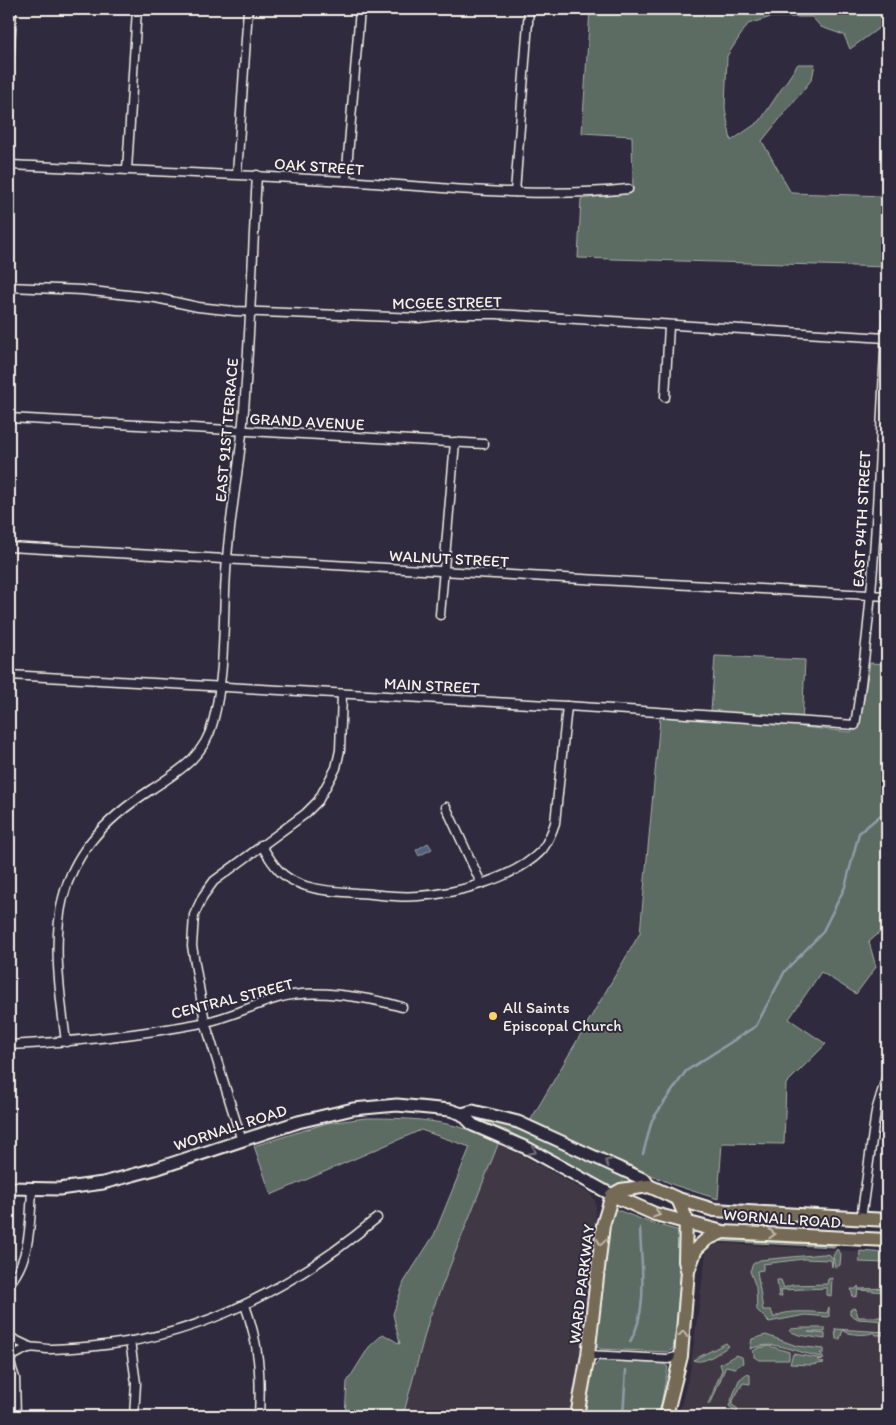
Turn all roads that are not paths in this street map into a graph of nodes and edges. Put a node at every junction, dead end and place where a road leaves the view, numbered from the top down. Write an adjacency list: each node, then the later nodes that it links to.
1 (12, 9): 6 (street)
2 (137, 9): 8 (street)
3 (248, 9): 9 (street)
4 (360, 9): 11 (street)
5 (529, 9): 13 (street)
6 (9, 68)
7 (9, 165): 8 (street, OAK STREET)
8 (127, 170): 9 (street, OAK STREET)
9 (237, 174): 10 (street, OAK STREET)
10 (256, 176): 11 (street, OAK STREET); 15 (street, EAST 91ST TERRACE)
11 (346, 181): 13 (street, OAK STREET)
12 (628, 189): 13 (street, OAK STREET)
13 (515, 192)
14 (9, 287): 15 (street, MCGEE STREET)
15 (249, 311): 17 (street, MCGEE STREET); 21 (street, EAST 91ST TERRACE)
16 (887, 314): 18 (street, EAST 94TH STREET)
17 (669, 326): 18 (street, MCGEE STREET); 19 (street)
18 (886, 338): 24 (street, EAST 94TH STREET)
19 (664, 397)
20 (9, 418): 21 (street, GRAND AVENUE)
21 (242, 432): 22 (street, GRAND AVENUE); 27 (street, EAST 91ST TERRACE)
22 (455, 442): 23 (street, GRAND AVENUE); 28 (street)
23 (484, 444)
24 (878, 465): 25 (street); 29 (street, EAST 94TH STREET)
25 (887, 466)
26 (9, 547): 27 (street, WALNUT STREET)
27 (227, 558): 28 (street, WALNUT STREET); 33 (street, EAST 91ST TERRACE)
28 (443, 572): 29 (street, WALNUT STREET); 31 (street)
29 (871, 595): 30 (street, WALNUT STREET); 36 (street, EAST 94TH STREET)
30 (887, 596)
31 (440, 615)
32 (9, 675): 33 (street, MAIN STREET)
33 (220, 687): 34 (street, MAIN STREET); 42 (street, EAST 91ST TERRACE)
34 (342, 694): 35 (street, MAIN STREET); 38 (street)
35 (567, 706): 36 (street, MAIN STREET); 39 (street)
36 (854, 725)
37 (446, 807): 39 (street)
38 (261, 845): 39 (street); 41 (street)
39 (481, 883)
40 (402, 1008): 41 (street, CENTRAL STREET)
41 (205, 1022): 42 (street, CENTRAL STREET); 46 (street)
42 (66, 1042): 43 (street, CENTRAL STREET)
43 (9, 1045)
44 (887, 1075): 53 (street)
45 (462, 1114): 46 (main road, WORNALL ROAD); 47 (main road, WORNALL ROAD, one-way to 45); 50 (main road, WORNALL ROAD, one-way to 50)
46 (242, 1141): 49 (main road, WORNALL ROAD)
47 (649, 1186): 50 (main road); 51 (main road, WORNALL ROAD)
48 (9, 1188): 49 (main road, WORNALL ROAD)
49 (32, 1190): 59 (street)
50 (612, 1195): 55 (main road, WORNALL ROAD, one-way to 55); 64 (main road, WARD PARKWAY, one-way to 64)
51 (678, 1199): 53 (main road, WORNALL ROAD); 55 (main road)
52 (377, 1218): 60 (street)
53 (861, 1219): 54 (main road, WORNALL ROAD)
54 (887, 1220)
55 (687, 1223): 56 (main road, WORNALL ROAD); 58 (main road)
56 (723, 1232): 57 (main road, WORNALL ROAD, one-way to 57); 58 (main road)
57 (887, 1240)
58 (688, 1271): 65 (main road, one-way to 58)
59 (9, 1284)
60 (245, 1305): 62 (street); 69 (street)
61 (9, 1336): 63 (street)
62 (130, 1341): 63 (street); 68 (street)
63 (30, 1347): 66 (street)
64 (588, 1355): 65 (street); 70 (main road, WARD PARKWAY)
65 (681, 1356): 71 (main road)
66 (9, 1359): 67 (street)
67 (16, 1416)
68 (134, 1416)
69 (259, 1416)
70 (577, 1416)
71 (666, 1416)

